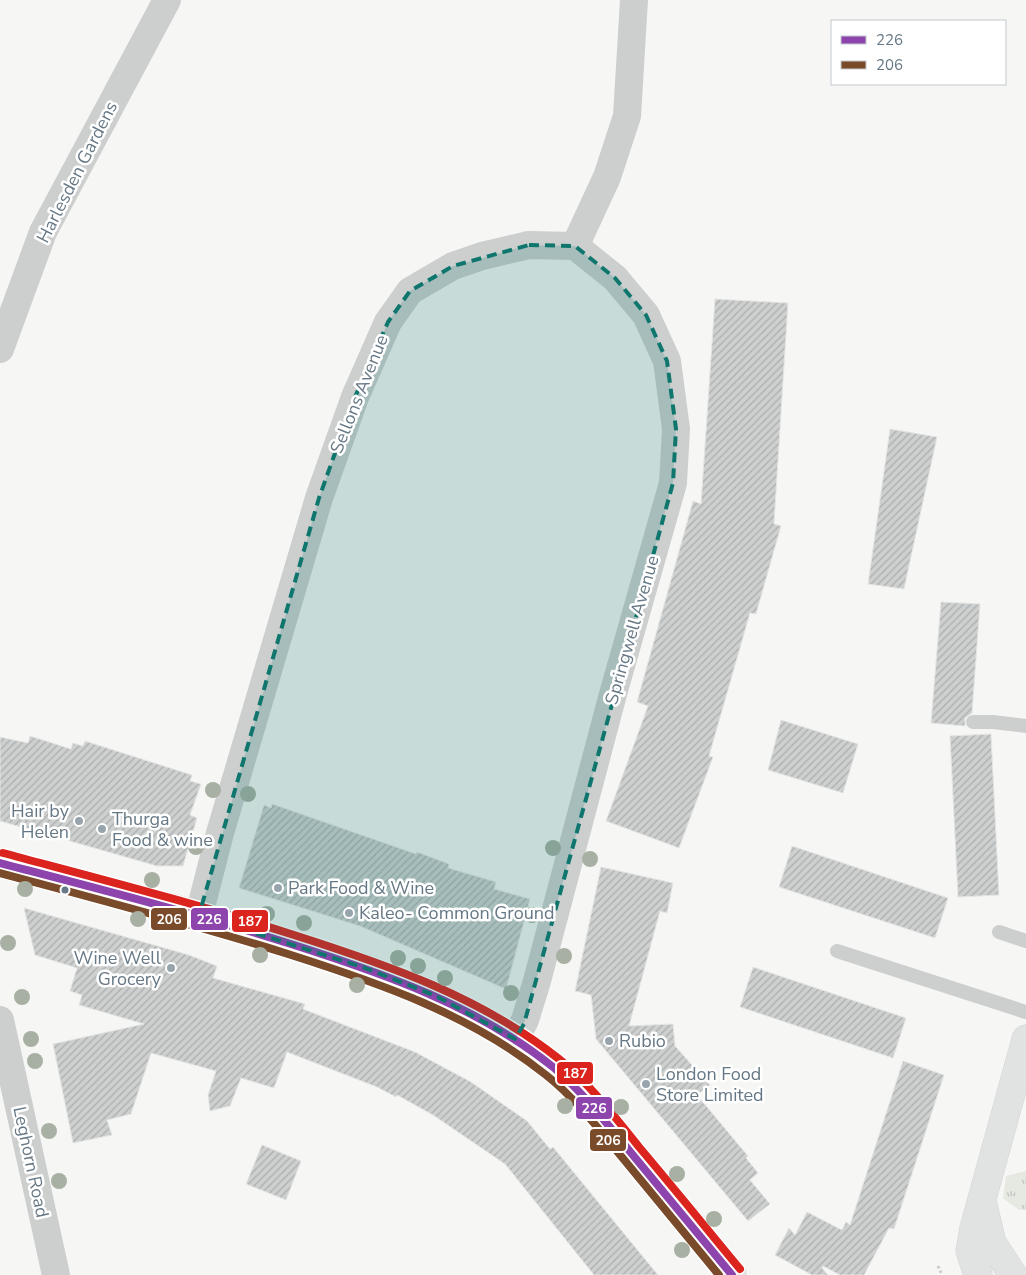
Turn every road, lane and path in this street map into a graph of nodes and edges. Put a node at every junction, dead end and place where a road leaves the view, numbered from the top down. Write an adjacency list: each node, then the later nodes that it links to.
1 (167, 0): 4 (street, Harlesden Gardens)
2 (634, 0): 3 (street)
3 (575, 246): 8 (street, Sellons Avenue); 14 (street, Springwell Avenue)
4 (0, 349)
5 (973, 722): 6 (lane)
6 (1026, 726)
7 (0, 863): 8 (main road)
8 (199, 915): 14 (main road)
9 (999, 932): 10 (lane)
10 (1026, 941)
11 (837, 951): 12 (lane)
12 (1026, 1012)
13 (0, 1020): 19 (street, Leghorn Road)
14 (515, 1039): 20 (main road)
15 (1026, 1039): 16 (main road)
16 (983, 1203): 22 (main road); 23 (main road)
17 (938, 1266): 21 (path)
18 (1026, 1271): 23 (main road)
19 (56, 1275)
20 (732, 1275)
21 (942, 1275)
22 (978, 1275)
23 (1015, 1275)

